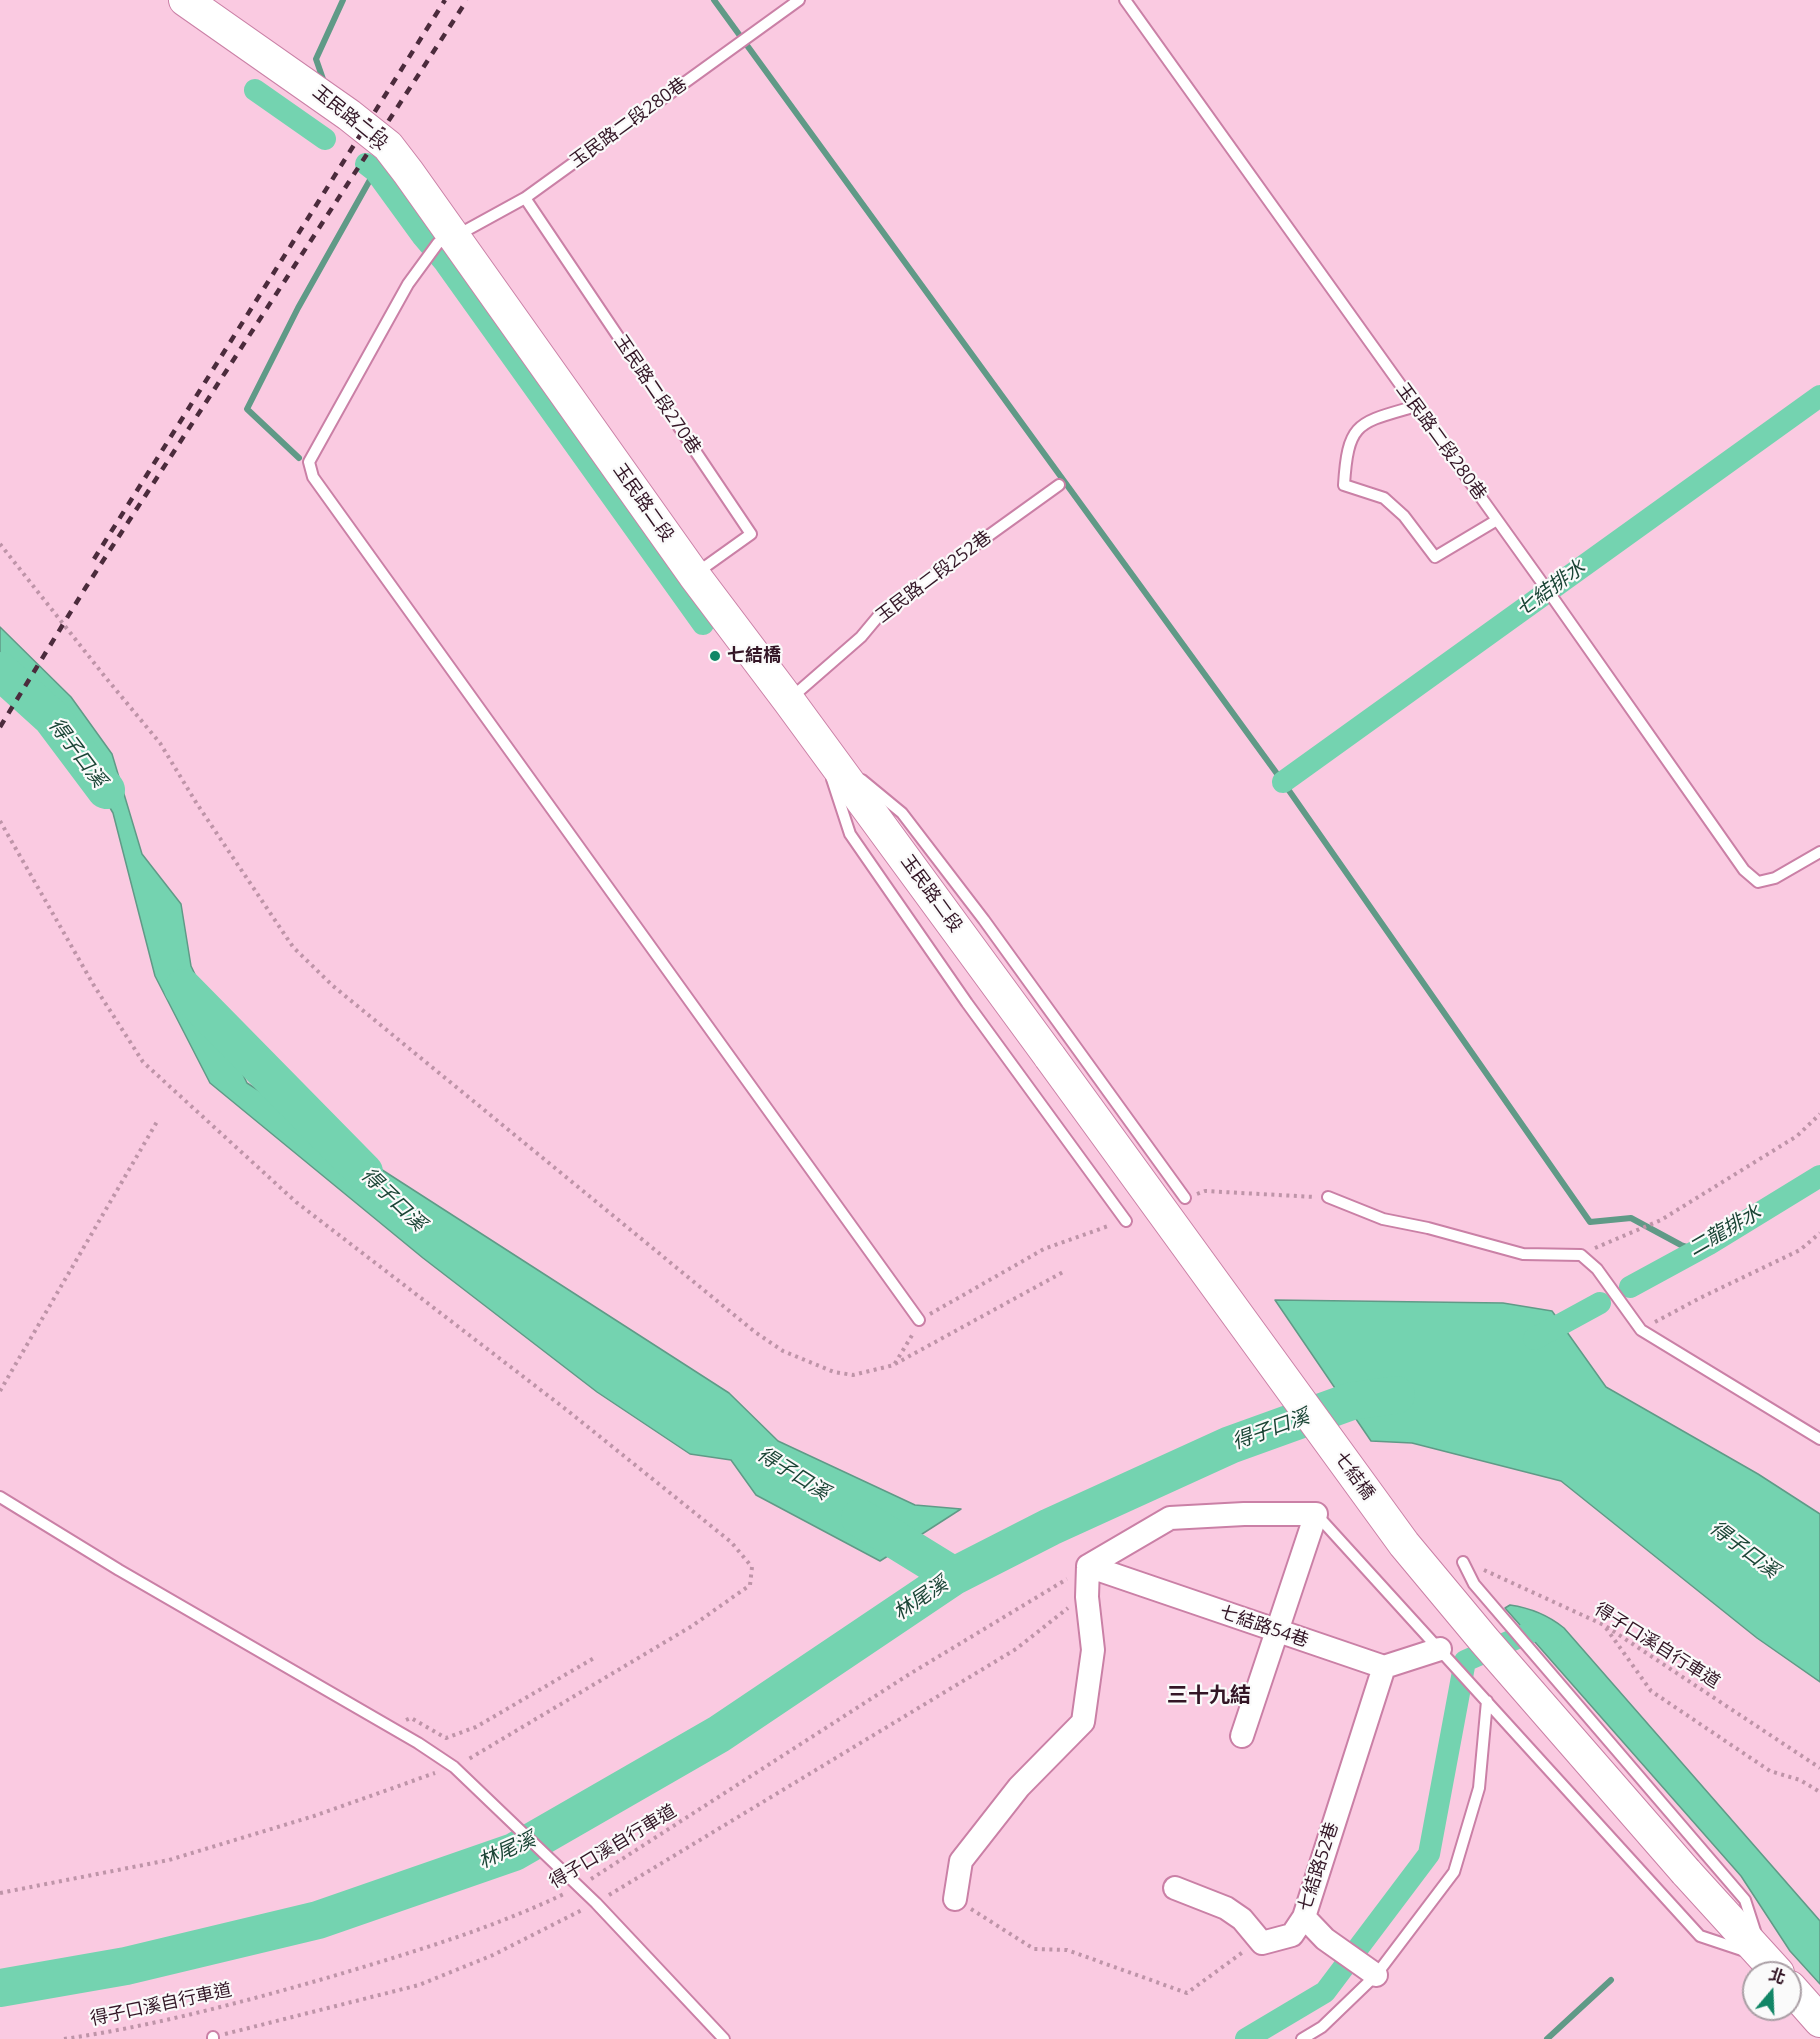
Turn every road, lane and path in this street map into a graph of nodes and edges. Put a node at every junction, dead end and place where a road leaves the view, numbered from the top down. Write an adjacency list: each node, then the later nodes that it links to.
1 (185, 0): 5 (street, 玉民路二段)
2 (799, 0): 4 (lane, 玉民路二段280巷)
3 (1125, 0): 6 (lane, 玉民路二段280巷)
4 (525, 198): 5 (lane, 玉民路二段280巷); 10 (lane, 玉民路二段270巷)
5 (454, 237): 10 (street, 玉民路二段); 24 (lane, 玉民路二段280巷)
6 (1416, 406): 8 (lane, 玉民路二段280巷); 8 (lane)
7 (1059, 485): 11 (lane, 玉民路二段252巷)
8 (1497, 520): 14 (lane, 玉民路二段280巷)
9 (0, 544): 26 (path)
10 (694, 575): 11 (street, 玉民路二段)
11 (789, 701): 12 (street, 玉民路二段)
12 (821, 744): 15 (street, 玉民路二段); 19 (lane); 20 (lane)
13 (0, 821): 42 (path)
14 (1820, 852)
15 (1050, 1057): 53 (street, 七結橋, bridge)
16 (1820, 1114): 22 (path)
17 (158, 1120): 27 (path)
18 (1328, 1197): 22 (lane)
19 (1185, 1198)
20 (1126, 1221)
21 (1820, 1233): 25 (path)
22 (1581, 1256): 25 (lane)
23 (1065, 1270): 26 (path)
24 (919, 1320): 26 (path)
25 (1641, 1330): 28 (lane)
26 (894, 1365)
27 (0, 1391)
28 (1820, 1439)
29 (0, 1497): 42 (lane)
30 (1316, 1514): 32 (street); 35 (street); 36 (lane)
31 (1463, 1562): 34 (path, 得子口溪自行車道); 54 (lane)
32 (1088, 1566): 33 (street); 35 (street, 七結路54巷); 45 (path, 得子口溪自行車道)
33 (1087, 1597): 48 (street); 49 (path)
34 (1604, 1625): 43 (path, 得子口溪自行車道); 44 (path)
35 (1276, 1632): 38 (street, 七結路54巷); 41 (street)
36 (1440, 1649): 38 (street); 39 (lane)
37 (594, 1658): 40 (path)
38 (1384, 1667): 50 (street, 七結路52巷)
39 (1487, 1701): 52 (lane); 55 (lane)
40 (405, 1720)
41 (1242, 1736)
42 (454, 1767): 45 (lane); 47 (path)
43 (1820, 1768)
44 (1820, 1792)
45 (580, 1887): 49 (lane); 59 (path, 得子口溪自行車道)
46 (1175, 1888): 51 (street)
47 (0, 1893)
48 (955, 1899): 51 (path)
49 (596, 1903): 58 (path); 60 (lane)
50 (1304, 1917): 51 (street, 七結路52巷); 55 (street)
51 (1262, 1943)
52 (1761, 1961)
53 (1767, 1961)
54 (1769, 1961)
55 (1377, 1976): 61 (lane)
56 (1802, 2001): 57 (street)
57 (1820, 2021)
58 (213, 2038)
59 (64, 2039)
60 (724, 2039)
61 (1302, 2039)

